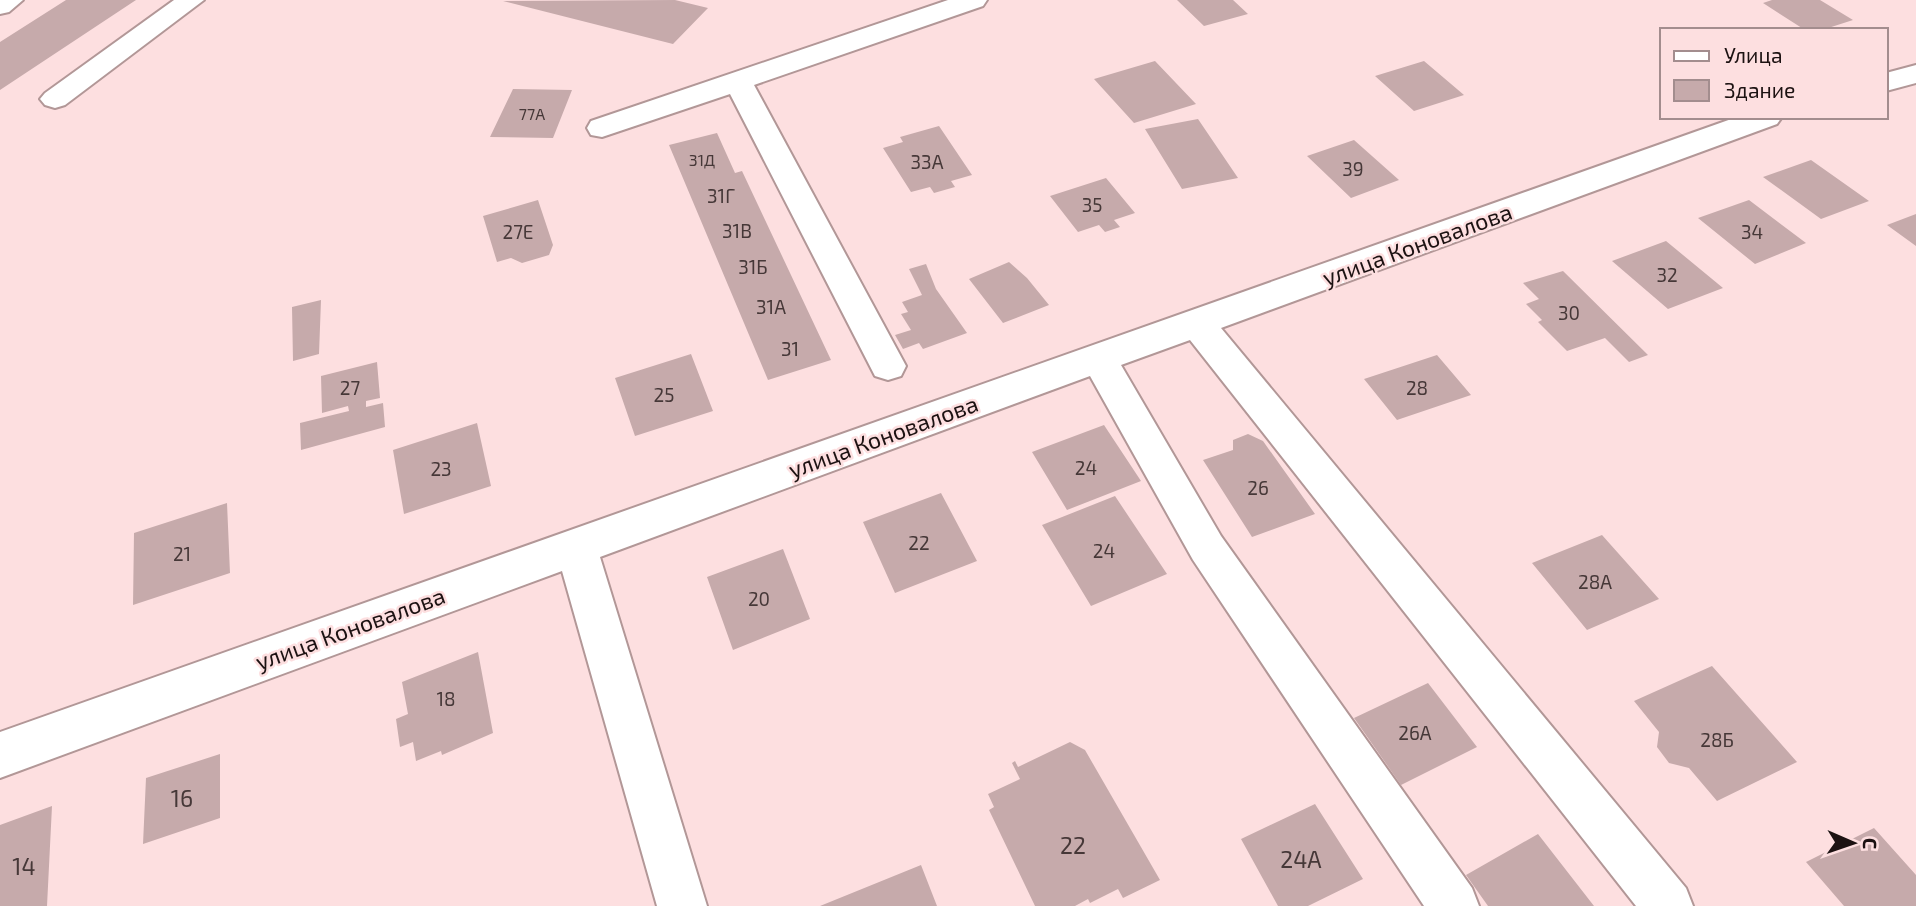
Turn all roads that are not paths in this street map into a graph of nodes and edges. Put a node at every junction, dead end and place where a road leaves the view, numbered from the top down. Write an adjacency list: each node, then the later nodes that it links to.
1 (10, 0): 4 (street)
2 (191, 0): 8 (street)
3 (974, 0): 6 (street)
4 (0, 6)
5 (1916, 74): 7 (street)
6 (737, 80): 10 (street); 13 (street)
7 (1888, 81)
8 (55, 99)
9 (1761, 119): 11 (street, улица Коновалова)
10 (602, 128)
11 (1196, 323): 12 (street, улица Коновалова); 18 (street)
12 (1098, 358): 14 (street, улица Коновалова); 17 (street)
13 (888, 366)
14 (576, 546): 15 (street, улица Коновалова); 16 (street)
15 (0, 755)
16 (682, 906)
17 (1454, 906)
18 (1668, 906)

